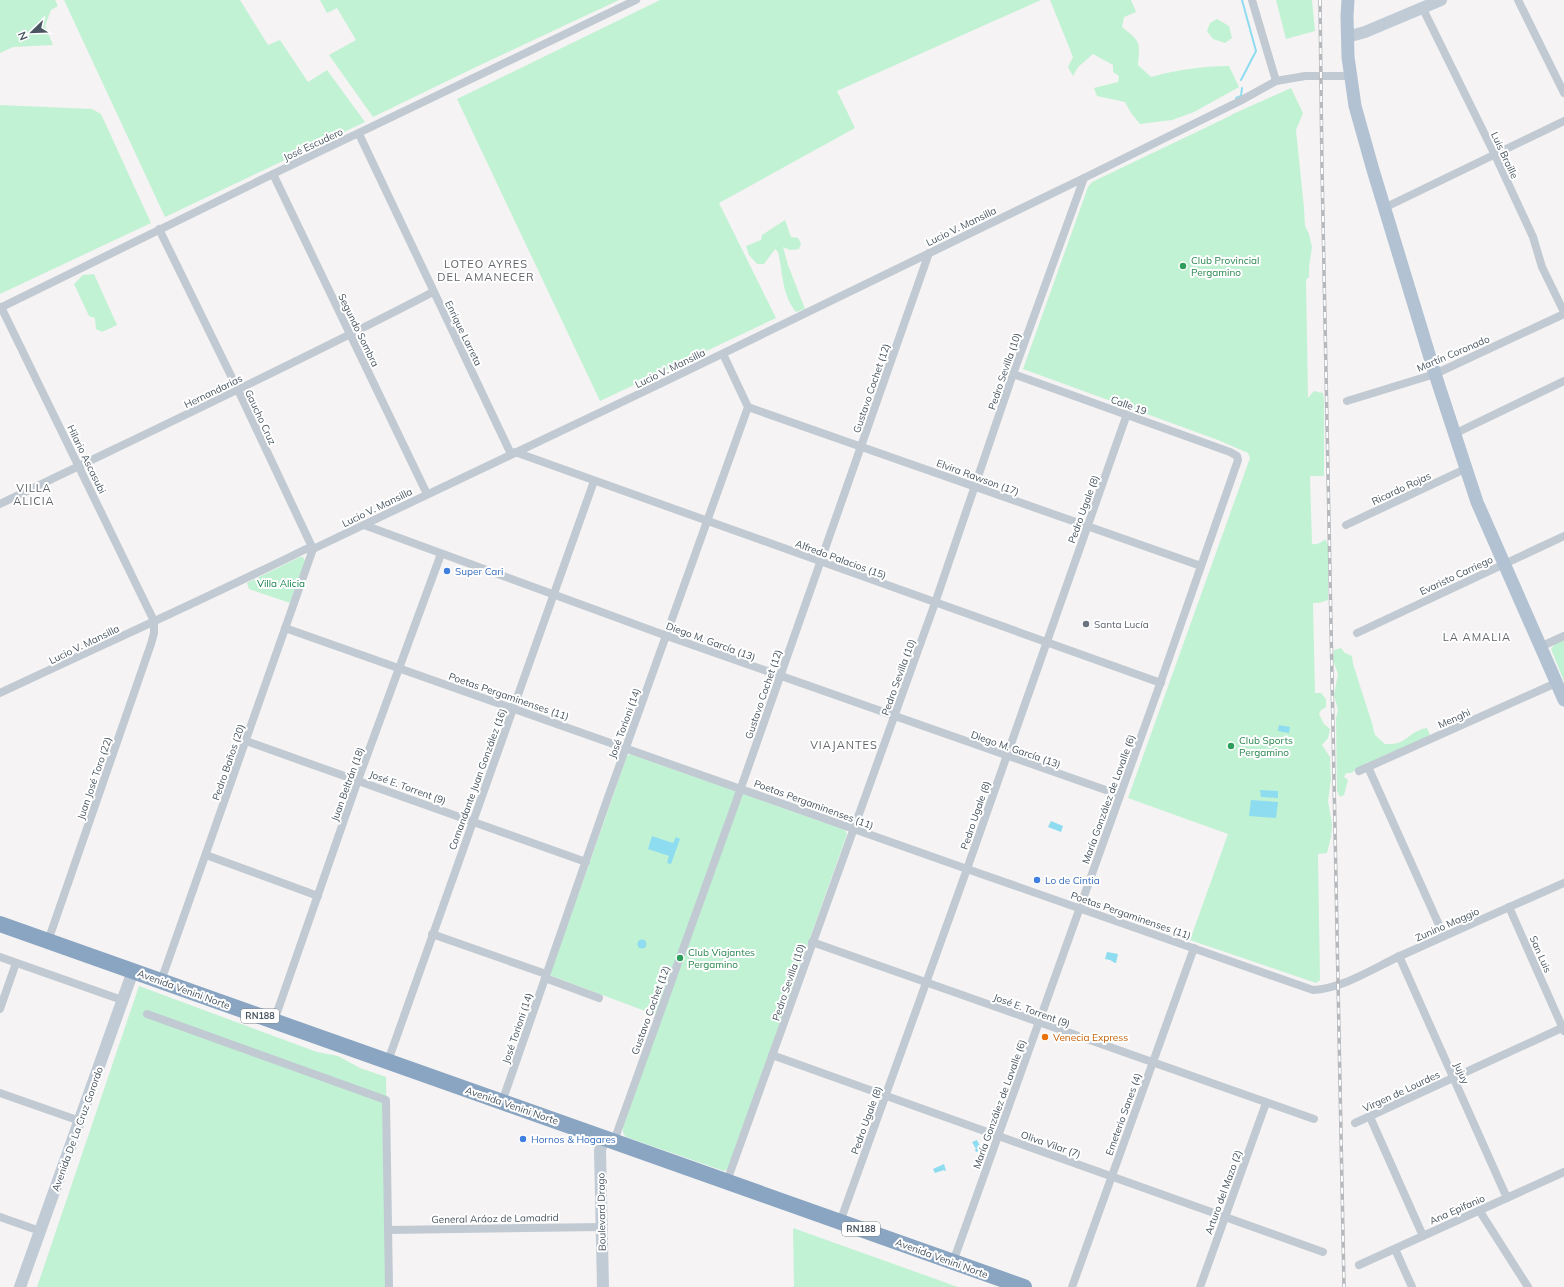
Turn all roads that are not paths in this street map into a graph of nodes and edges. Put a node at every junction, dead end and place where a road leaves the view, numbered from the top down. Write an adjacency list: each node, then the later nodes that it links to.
1 (636, 0): 12 (street, José Escudero)
2 (1252, 0): 9 (street)
3 (1348, 0): 7 (main road)
4 (1441, 0): 6 (main road)
5 (1518, 0): 10 (street)
6 (1423, 8): 7 (main road); 13 (street, Luis Braille)
7 (1347, 37): 8 (main road)
8 (1349, 76): 9 (street, Lucio V. Mansilla); 16 (main road)
9 (1276, 81): 15 (street, Lucio V. Mansilla)
10 (1564, 93)
11 (1564, 121): 13 (street)
12 (359, 134): 14 (street, José Escudero); 19 (street, Enrique Larreta)
13 (1495, 155): 16 (street); 21 (street, Luis Braille)
14 (273, 174): 17 (street, José Escudero); 22 (street, Segundo Sombra)
15 (1084, 178): 18 (street, Lucio V. Mansilla); 24 (street, Pedro Sevilla (10))
16 (1384, 208): 25 (main road)
17 (159, 230): 20 (street, José Escudero); 27 (street, Gaucho Cruz)
18 (929, 253): 23 (street, Lucio V. Mansilla); 32 (street, Gustavo Cochet (12))
19 (433, 292): 22 (street, Hernandarias); 33 (street, Enrique Larreta)
20 (1, 307): 35 (street, Hilario Ascasubi)
21 (1564, 313): 25 (street, Martín Coronado)
22 (350, 335): 27 (street, Hernandarias); 39 (street, Segundo Sombra)
23 (723, 354): 29 (street); 33 (street, Lucio V. Mansilla)
24 (1013, 374): 30 (street, Calle 19); 38 (street, Pedro Sevilla (10))
25 (1435, 374): 28 (street, Martín Coronado); 31 (main road)
26 (1564, 381): 31 (street)
27 (238, 390): 35 (street, Hernandarias); 46 (street, Gaucho Cruz)
28 (1347, 401)
29 (748, 407): 32 (street, Elvira Rawson (17)); 41 (street, José Torioni (14))
30 (1127, 414): 34 (street, Calle 19); 44 (street, Pedro Ugale (8))
31 (1454, 434): 36 (main road)
32 (861, 446): 38 (street, Elvira Rawson (17)); 48 (street, Gustavo Cochet (12))
33 (513, 453): 37 (street, Alfredo Palacios (15)); 39 (street, Lucio V. Mansilla)
34 (1237, 456): 50 (street, María González de Lavalle (6))
35 (78, 466): 40 (street, Hernandarias); 53 (street, Hilario Ascasubi)
36 (1465, 469): 43 (street, Ricardo Rojas); 49 (main road)
37 (594, 481): 41 (street, Alfredo Palacios (15)); 51 (street, Comandante Juan González (16))
38 (975, 487): 44 (street, Elvira Rawson (17)); 52 (street, Pedro Sevilla (10))
39 (427, 494): 42 (street, Lucio V. Mansilla)
40 (0, 504)
41 (707, 522): 48 (street, Alfredo Palacios (15)); 56 (street, José Torioni (14))
42 (364, 525): 46 (street, Lucio V. Mansilla); 47 (street, Diego M. García (13))
43 (1346, 525)
44 (1087, 527): 50 (street, Elvira Rawson (17)); 58 (street, Pedro Ugale (8))
45 (1564, 536): 49 (street, Evaristo Carriego)
46 (313, 549): 53 (street, Lucio V. Mansilla); 54 (street, Pedro Baños (20))
47 (441, 554): 51 (street, Diego M. García (13)); 60 (street, Juan Beltrán (18))
48 (820, 562): 52 (street, Alfredo Palacios (15)); 61 (street, Gustavo Cochet (12))
49 (1504, 564): 55 (street, Evaristo Carriego); 59 (main road)
50 (1201, 566): 62 (street, María González de Lavalle (6))
51 (553, 595): 56 (street, Diego M. García (13)); 66 (street, Comandante Juan González (16))
52 (935, 603): 58 (street, Alfredo Palacios (15)); 67 (street, Pedro Sevilla (10))
53 (154, 621): 64 (street, Lucio V. Mansilla); 88 (street, Juan José Toro (22))
54 (285, 628): 60 (street, Poetas Pergaminenses (11)); 68 (street, Pedro Baños (20))
55 (1357, 633)
56 (667, 636): 61 (street, Diego M. García (13)); 69 (street, José Torioni (14))
57 (1564, 636): 59 (street)
58 (1047, 642): 62 (street, Alfredo Palacios (15)); 70 (street, Pedro Ugale (8))
59 (1540, 647): 63 (main road)
60 (400, 668): 66 (street, Poetas Pergaminenses (11)); 73 (street, Juan Beltrán (18))
61 (780, 676): 67 (street, Diego M. García (13)); 74 (street, Gustavo Cochet (12))
62 (1161, 683): 75 (street, María González de Lavalle (6))
63 (1556, 683): 65 (main road); 71 (street, Menghi)
64 (0, 693)
65 (1564, 700)
66 (513, 708): 69 (street, Poetas Pergaminenses (11)); 76 (street, Comandante Juan González (16))
67 (894, 716): 70 (street, Diego M. García (13)); 77 (street, Pedro Sevilla (10))
68 (246, 741): 73 (street, José E. Torrent (9)); 78 (street, Pedro Baños (20))
69 (626, 748): 74 (street, Poetas Pergaminenses (11)); 79 (street, José Torioni (14))
70 (1006, 756): 75 (street, Diego M. García (13)); 80 (street, Pedro Ugale (8))
71 (1368, 767): 72 (street, Menghi); 87 (street)
72 (1359, 771)
73 (358, 780): 76 (street, José E. Torrent (9)); 82 (street, Juan Beltrán (18))
74 (740, 789): 77 (street, Poetas Pergaminenses (11)); 119 (street, Gustavo Cochet (12))
75 (1120, 795): 84 (street, María González de Lavalle (6))
76 (472, 821): 79 (street, José E. Torrent (9)); 86 (street, Comandante Juan González (16))
77 (853, 829): 80 (street, Poetas Pergaminenses (11)); 89 (street, Pedro Sevilla (10))
78 (206, 855): 82 (street); 96 (street, Pedro Baños (20))
79 (586, 862): 95 (street, José Torioni (14))
80 (967, 869): 84 (street, Poetas Pergaminenses (11)); 97 (street, Pedro Ugale (8))
81 (1564, 883): 83 (street, Zunino Maggio)
82 (318, 896): 103 (street, Juan Beltrán (18))
83 (1509, 907): 87 (street, Zunino Maggio); 105 (street, San Luis)
84 (1080, 908): 90 (street, Poetas Pergaminenses (11)); 104 (street, María González de Lavalle (6))
85 (0, 924): 88 (highway, Avenida Venini Norte / RN188)
86 (432, 934): 95 (street); 107 (street, Comandante Juan González (16))
87 (1444, 936): 91 (street, Zunino Maggio)
88 (48, 941): 94 (highway, Avenida Venini Norte / RN188)
89 (812, 942): 97 (street, José E. Torrent (9)); 106 (street, Pedro Sevilla (10))
90 (1194, 948): 98 (street, Poetas Pergaminenses (11)); 108 (street, Emeterio Sanes (4))
91 (1399, 956): 98 (street, Zunino Maggio); 109 (street, Jujuy)
92 (0, 957): 93 (street)
93 (16, 963): 100 (street); 101 (street)
94 (133, 971): 96 (highway, Avenida Venini Norte / RN188); 100 (main road, Avenida De La Cruz Gorordo)
95 (545, 976): 99 (street); 112 (street, José Torioni (14))
96 (161, 981): 103 (highway, Avenida Venini Norte / RN188)
97 (926, 982): 104 (street, José E. Torrent (9)); 111 (street, Pedro Ugale (8))
98 (1338, 985)
99 (599, 998)
100 (122, 1000): 116 (main road, Avenida De La Cruz Gorordo)
101 (0, 1009)
102 (147, 1014): 129 (street)
103 (274, 1021): 107 (highway, Avenida Venini Norte / RN188)
104 (1039, 1023): 108 (street, José E. Torrent (9)); 118 (street, María González de Lavalle (6))
105 (1563, 1029): 109 (street, Virgen de Lourdes)
106 (772, 1055): 111 (street, Oliva Vilar (7)); 122 (street, Pedro Sevilla (10))
107 (388, 1061): 112 (highway, Avenida Venini Norte / RN188)
108 (1152, 1063): 113 (street, José E. Torrent (9)); 121 (street, Emeterio Sanes (4))
109 (1454, 1078): 114 (street, Virgen de Lourdes); 123 (street, Jujuy)
110 (0, 1093): 116 (street)
111 (885, 1095): 118 (street, Oliva Vilar (7)); 127 (street, Pedro Ugale (8))
112 (502, 1102): 119 (highway, Avenida Venini Norte / RN188)
113 (1266, 1103): 115 (street, José E. Torrent (9)); 125 (street, Arturo del Mazo (2))
114 (1370, 1117): 117 (street, Virgen de Lourdes); 131 (street)
115 (1314, 1119)
116 (80, 1121): 130 (main road, Avenida De La Cruz Gorordo)
117 (1355, 1124)
118 (998, 1136): 121 (street, Oliva Vilar (7)); 134 (street, María González de Lavalle (6))
119 (608, 1139): 122 (highway, Avenida Venini Norte / RN188); 128 (main road, Boulevard Drago)
120 (1564, 1172): 123 (street, Ana Epifanio)
121 (1112, 1176): 125 (street, Oliva Vilar (7)); 141 (street, Emeterio Sanes (4))
122 (727, 1181): 127 (highway, Avenida Venini Norte / RN188)
123 (1507, 1198): 124 (street, Ana Epifanio)
124 (1479, 1210): 131 (street, Ana Epifanio); 144 (street)
125 (1225, 1216): 133 (street, Oliva Vilar (7)); 142 (street, Arturo del Mazo (2))
126 (0, 1217): 130 (street)
127 (840, 1222): 134 (highway, Avenida Venini Norte / RN188)
128 (602, 1227): 129 (street, General Aráoz de Lamadrid); 139 (main road, Boulevard Drago)
129 (388, 1230): 138 (street)
130 (40, 1231): 137 (main road, Avenida De La Cruz Gorordo)
131 (1423, 1236): 132 (street, Ana Epifanio)
132 (1395, 1249): 135 (street, Ana Epifanio); 143 (street)
133 (1322, 1252)
134 (953, 1262): 136 (highway, Avenida Venini Norte / RN188)
135 (1359, 1265)
136 (1008, 1284): 140 (highway, Avenida Venini Norte / RN188)
137 (20, 1287)
138 (390, 1287)
139 (603, 1287)
140 (1024, 1287)
141 (1072, 1287)
142 (1200, 1287)
143 (1412, 1287)
144 (1528, 1287)

